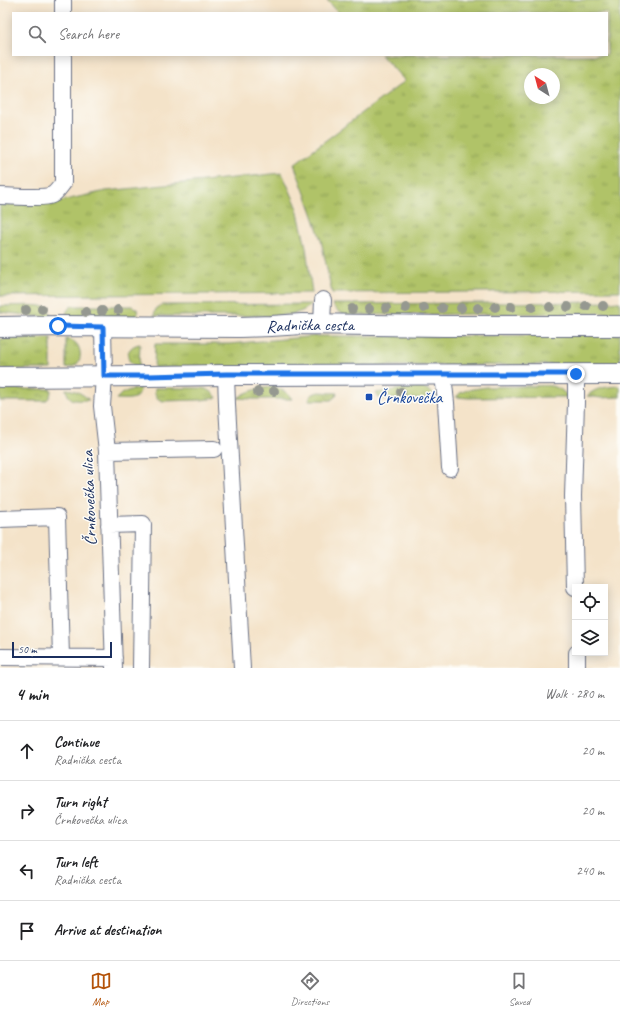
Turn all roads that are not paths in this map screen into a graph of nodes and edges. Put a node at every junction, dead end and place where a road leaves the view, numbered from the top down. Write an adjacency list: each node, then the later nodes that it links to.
1 (63, 0): 2 (street)
2 (63, 12)
3 (63, 56): 4 (street)
4 (0, 196)
5 (323, 300): 6 (street)
6 (322, 324): 7 (main road, Radnička cesta); 9 (main road, Radnička cesta)
7 (620, 326)
8 (0, 327): 9 (main road, Radnička cesta)
9 (103, 327): 14 (street, Črnkovečka ulica)
10 (226, 374): 11 (main road); 14 (main road); 27 (street)
11 (442, 374): 12 (main road); 18 (street)
12 (576, 374): 13 (main road); 21 (street)
13 (620, 374)
14 (104, 376): 15 (main road); 17 (street, Črnkovečka ulica)
15 (0, 378)
16 (214, 448): 17 (street)
17 (107, 451): 20 (street, Črnkovečka ulica)
18 (450, 468)
19 (0, 518): 24 (street)
20 (110, 524): 25 (street, Črnkovečka ulica); 26 (street)
21 (575, 584)
22 (577, 656): 28 (street)
23 (0, 657): 24 (street)
24 (61, 658): 25 (street)
25 (114, 663)
26 (141, 668)
27 (242, 668)
28 (577, 668)

